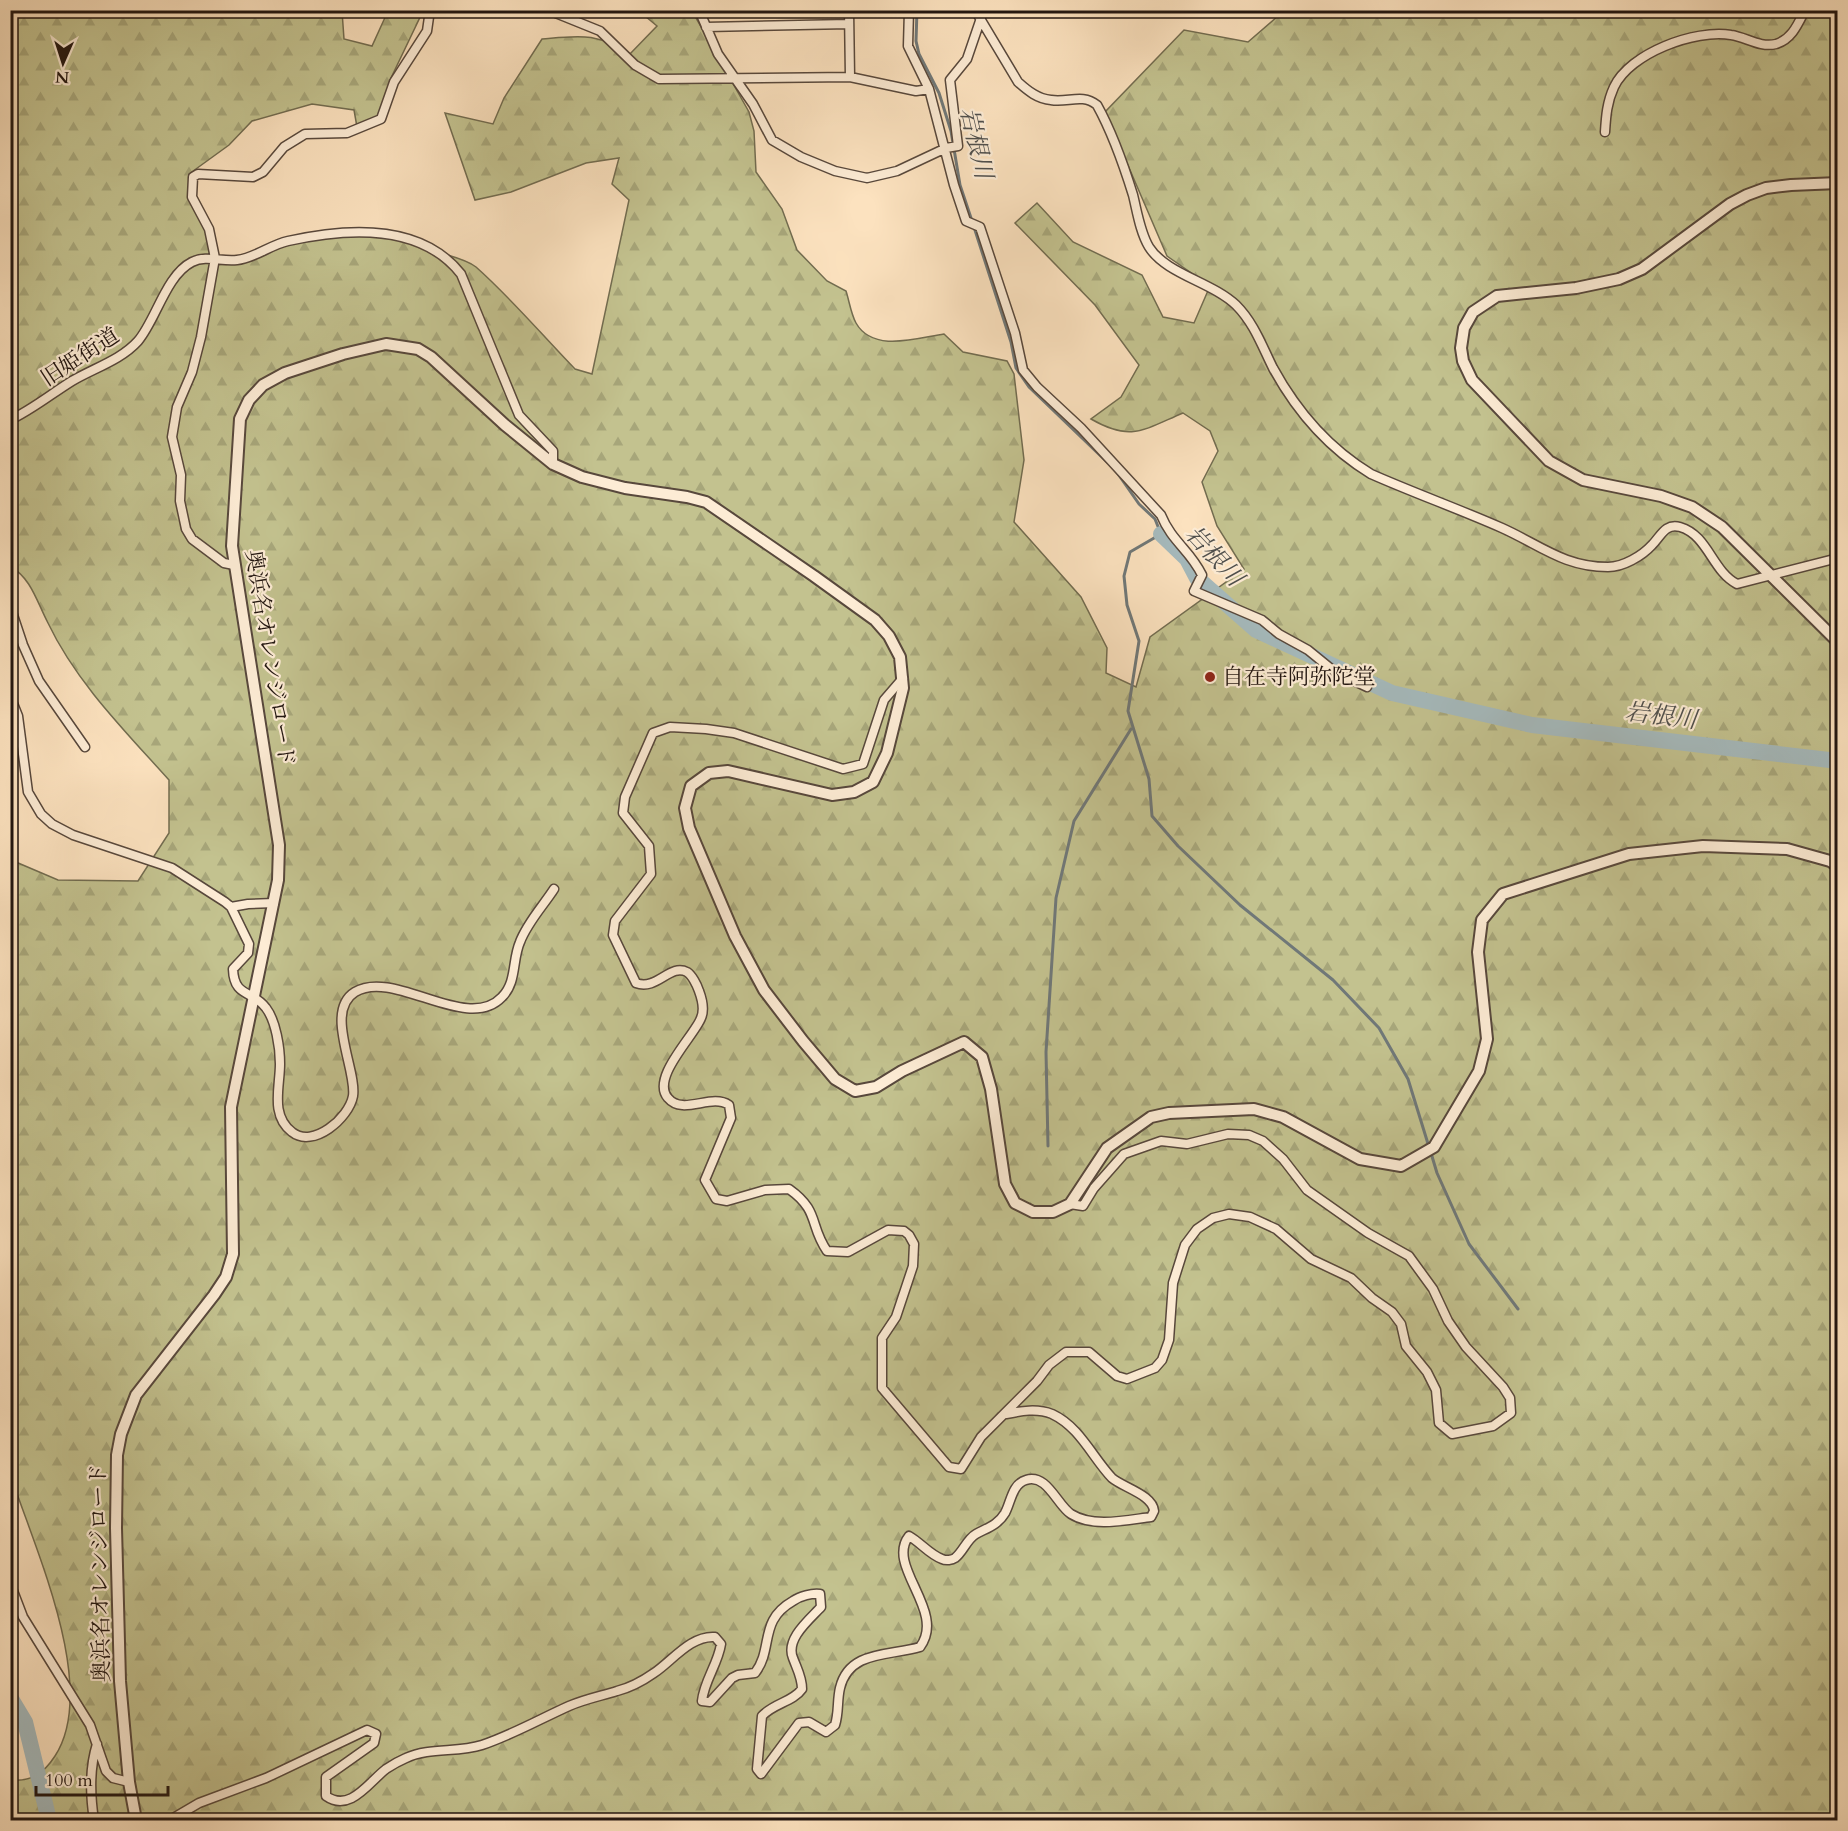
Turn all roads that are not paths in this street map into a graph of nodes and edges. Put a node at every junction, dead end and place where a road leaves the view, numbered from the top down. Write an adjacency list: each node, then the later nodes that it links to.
1 (430, 10): 16 (street)
2 (548, 10): 11 (street)
3 (699, 10): 9 (street)
4 (849, 10): 8 (street)
5 (909, 10): 12 (street)
6 (1805, 10): 13 (street)
7 (978, 14): 14 (street); 21 (street)
8 (849, 24): 9 (street); 10 (street)
9 (706, 27): 11 (street)
10 (850, 77): 11 (street); 12 (street)
11 (735, 79): 14 (street)
12 (929, 89): 14 (street)
13 (1605, 132)
14 (946, 148): 25 (street)
15 (1838, 183): 21 (street)
16 (215, 258): 17 (street, 旧姫街道); 18 (street, 旧姫街道); 20 (street)
17 (10, 420)
18 (554, 465): 20 (street, 奥浜名オレンジロード); 24 (street, 奥浜名オレンジロード)
19 (1838, 558): 21 (street)
20 (234, 565): 30 (street, 奥浜名オレンジロード)
21 (1770, 576): 23 (street)
22 (10, 606): 27 (street)
23 (1838, 642)
24 (904, 678): 33 (street, 奥浜名オレンジロード); 34 (street)
25 (1367, 687)
26 (10, 696): 31 (street)
27 (85, 747)
28 (1838, 866): 33 (street)
29 (554, 889): 32 (street)
30 (274, 903): 31 (street); 32 (street, 奥浜名オレンジロード)
31 (231, 908): 32 (street)
32 (254, 997): 39 (street, 奥浜名オレンジロード)
33 (1070, 1204): 34 (street)
34 (1005, 1414): 42 (street)
35 (10, 1583): 37 (street)
36 (10, 1607): 37 (street)
37 (23, 1617): 38 (street)
38 (97, 1744): 39 (street); 40 (street)
39 (129, 1782): 41 (street, 奥浜名オレンジロード)
40 (94, 1821)
41 (136, 1821)
42 (170, 1821)

